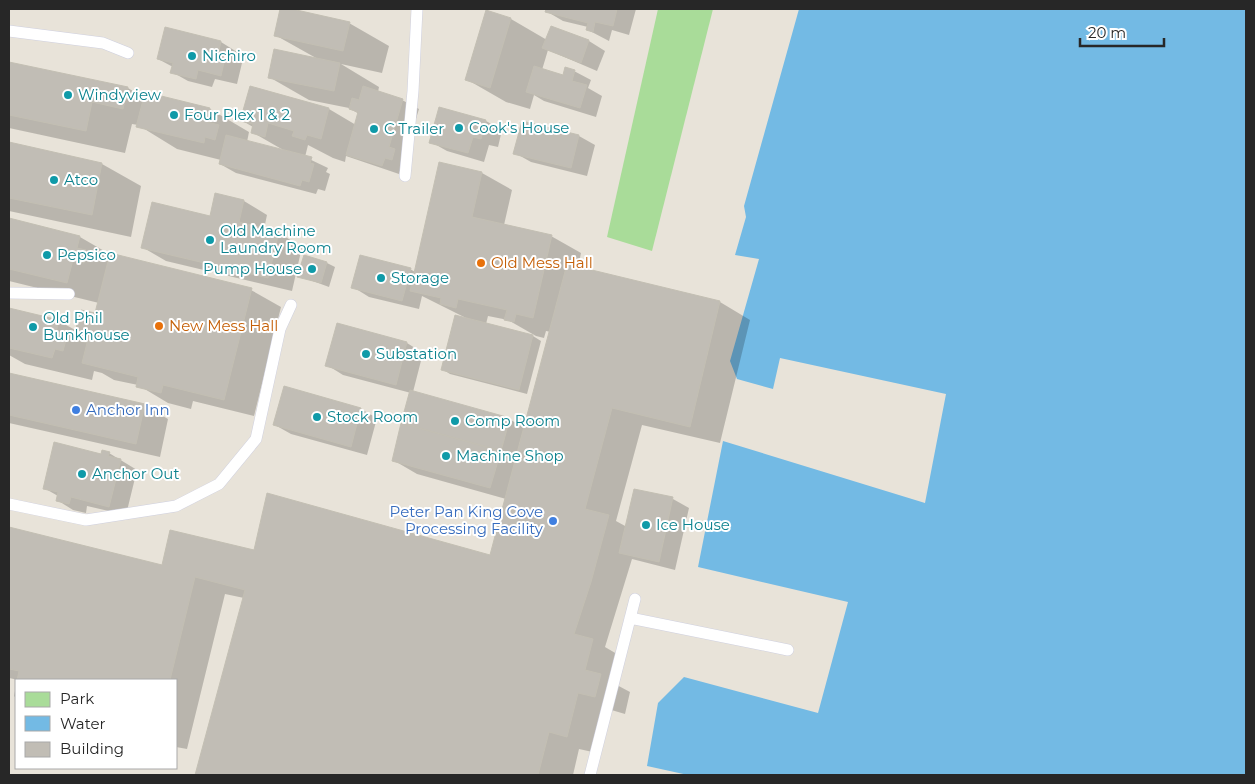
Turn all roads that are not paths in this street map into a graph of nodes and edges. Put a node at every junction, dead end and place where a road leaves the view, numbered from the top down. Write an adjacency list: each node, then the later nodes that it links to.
1 (417, 9): 4 (lane)
2 (9, 31): 3 (lane)
3 (128, 53)
4 (405, 176)
5 (9, 293): 6 (lane)
6 (69, 294)
7 (291, 305): 8 (lane)
8 (9, 504)
9 (635, 599): 10 (lane)
10 (630, 618): 11 (lane); 12 (lane)
11 (788, 650)
12 (590, 775)

